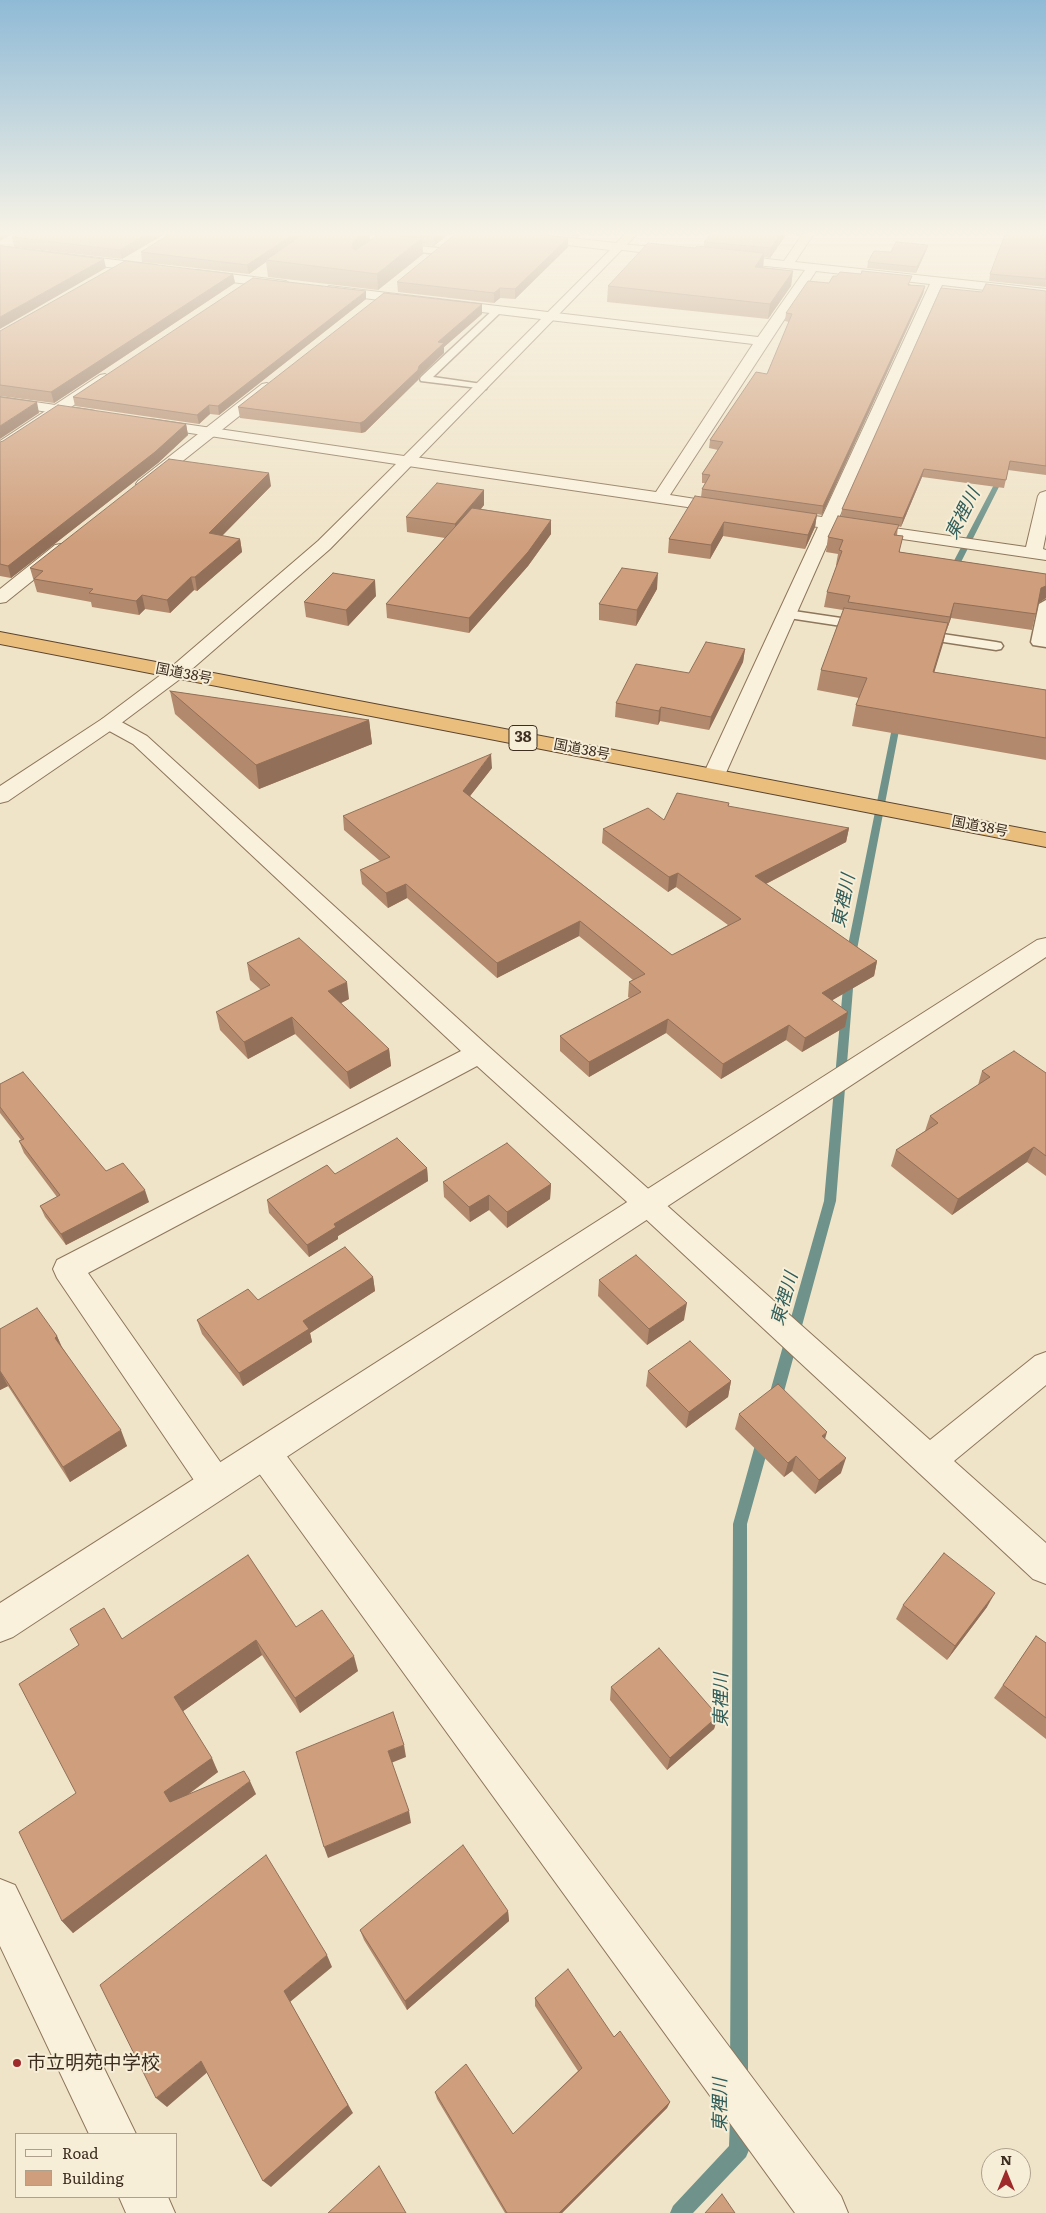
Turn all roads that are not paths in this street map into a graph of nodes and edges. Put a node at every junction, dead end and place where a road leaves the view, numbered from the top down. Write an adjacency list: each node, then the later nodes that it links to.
1 (471, 335): 9 (lane)
2 (532, 335): 9 (street)
3 (714, 335): 6 (street)
4 (766, 335): 6 (street)
5 (913, 335): 22 (street)
6 (762, 341): 19 (street)
7 (114, 372): 11 (street)
8 (278, 379): 14 (street)
9 (482, 387): 16 (street)
10 (0, 401): 11 (street)
11 (58, 409): 12 (street); 15 (street)
12 (105, 416)
13 (134, 420): 14 (street)
14 (209, 432): 16 (street); 17 (street)
15 (0, 448)
16 (408, 461): 19 (street); 33 (street)
17 (132, 493)
18 (1046, 496): 24 (street)
19 (660, 498): 20 (street)
20 (739, 510)
21 (759, 513): 22 (street)
22 (828, 523): 24 (street); 27 (street)
23 (78, 536): 25 (street)
24 (1039, 554)
25 (0, 598)
26 (1046, 604): 31 (lane)
27 (787, 614): 28 (lane); 35 (street)
28 (882, 628)
29 (901, 632): 32 (lane)
30 (0, 638): 33 (highway, 国道38号 / 38)
31 (1046, 643)
32 (996, 646)
33 (177, 672): 34 (street); 35 (highway, 国道38号 / 38)
34 (109, 723): 36 (street); 39 (street)
35 (714, 775): 37 (highway, 国道38号 / 38)
36 (0, 796)
37 (1046, 840)
38 (1046, 946): 40 (street)
39 (479, 1053): 40 (street); 44 (street)
40 (647, 1203): 42 (street); 43 (street)
41 (1046, 1366): 43 (street)
42 (265, 1454): 44 (street); 51 (street)
43 (930, 1461): 45 (street)
44 (216, 1484): 46 (street)
45 (1046, 1567)
46 (0, 1624)
47 (0, 1900): 48 (street)
48 (113, 2133)
49 (144, 2198): 50 (street)
50 (151, 2213)
51 (824, 2213)

